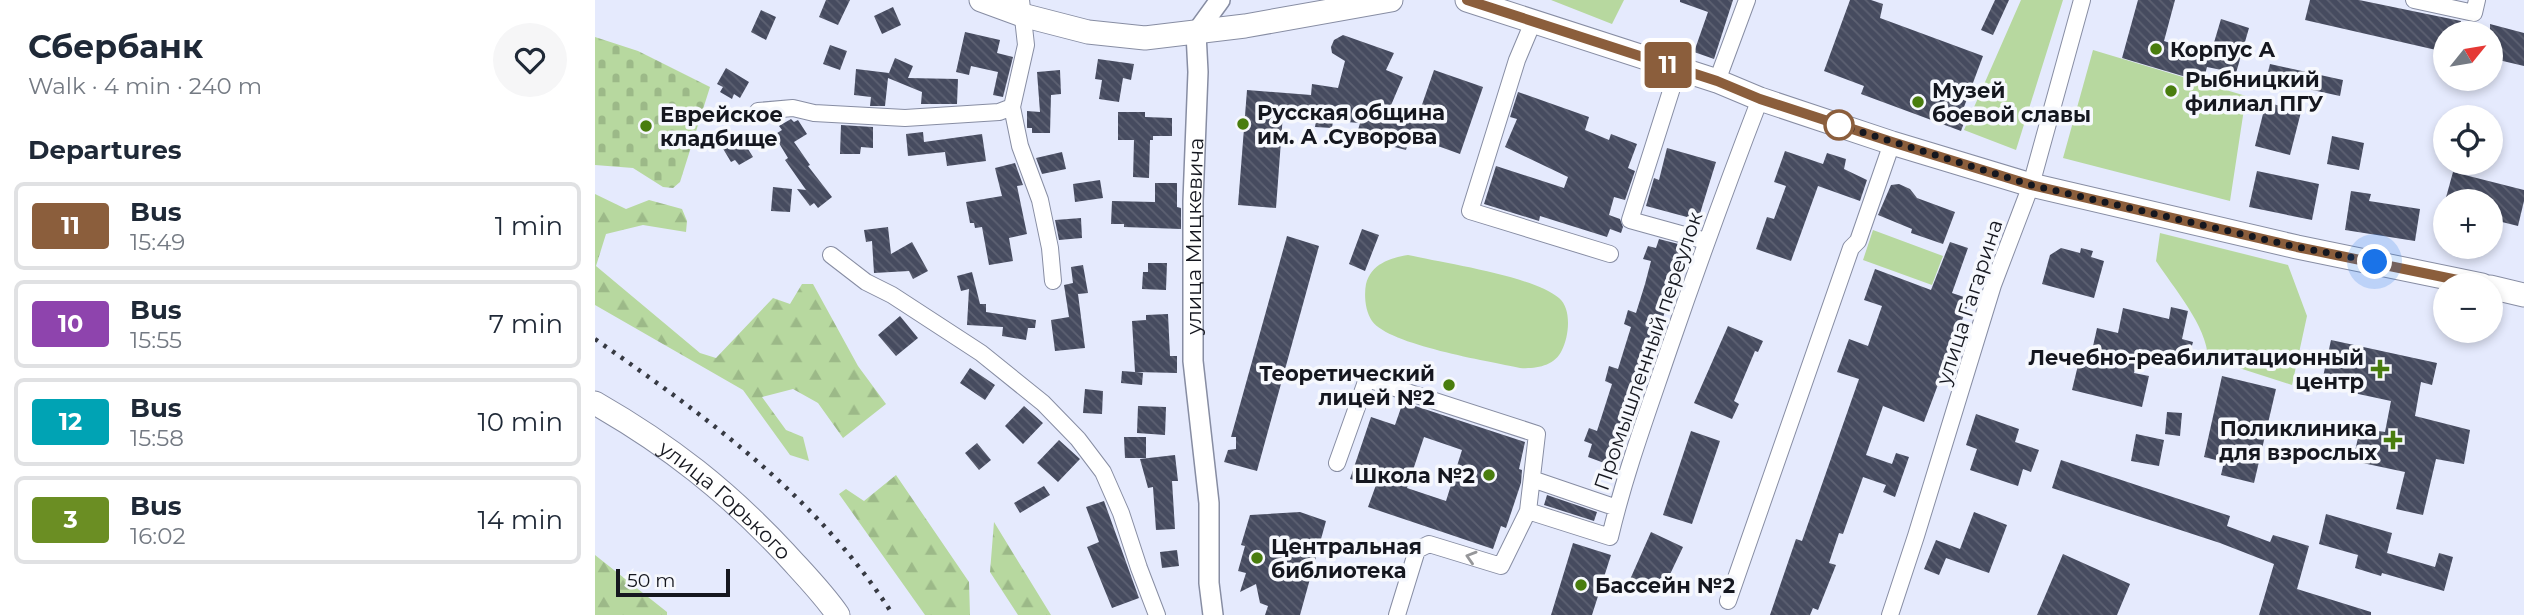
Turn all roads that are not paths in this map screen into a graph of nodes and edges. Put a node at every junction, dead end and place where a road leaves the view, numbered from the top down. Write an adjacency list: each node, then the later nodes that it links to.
1 (981, 0): 10 (main road)
2 (1220, 0): 13 (street)
3 (1280, 0): 11 (main road)
4 (1391, 0): 11 (main road)
5 (1467, 0): 12 (main road)
6 (1747, 0): 15 (street)
7 (2082, 0): 20 (street, улица Гагарина)
8 (2414, 0): 9 (street)
9 (2477, 0)
10 (1021, 7): 13 (main road); 17 (street)
11 (1298, 16): 13 (main road)
12 (1533, 22): 14 (main road); 22 (street)
13 (1196, 33): 36 (street, улица Мицкевича)
14 (1678, 69): 15 (main road); 21 (street)
15 (1717, 81): 16 (main road)
16 (1760, 99): 19 (main road); 21 (street, Промышленный переулок)
17 (1012, 107): 18 (street); 25 (street)
18 (758, 111)
19 (1892, 142): 20 (main road); 33 (street)
20 (2031, 185): 24 (main road); 38 (street, улица Гагарина)
21 (1706, 241): 31 (street, Промышленный переулок)
22 (1610, 254)
23 (831, 255): 35 (street)
24 (2433, 275)
25 (1053, 281)
26 (2503, 290): 27 (main road)
27 (2524, 295)
28 (595, 403): 34 (main road, улица Горького)
29 (1338, 463): 30 (street)
30 (1532, 479): 31 (street); 32 (street)
31 (1617, 508): 32 (street, Промышленный переулок)
32 (1528, 511): 37 (street, one-way to 37)
33 (1728, 601)
34 (838, 615)
35 (1157, 615)
36 (1213, 615)
37 (1397, 615)
38 (1890, 615)

